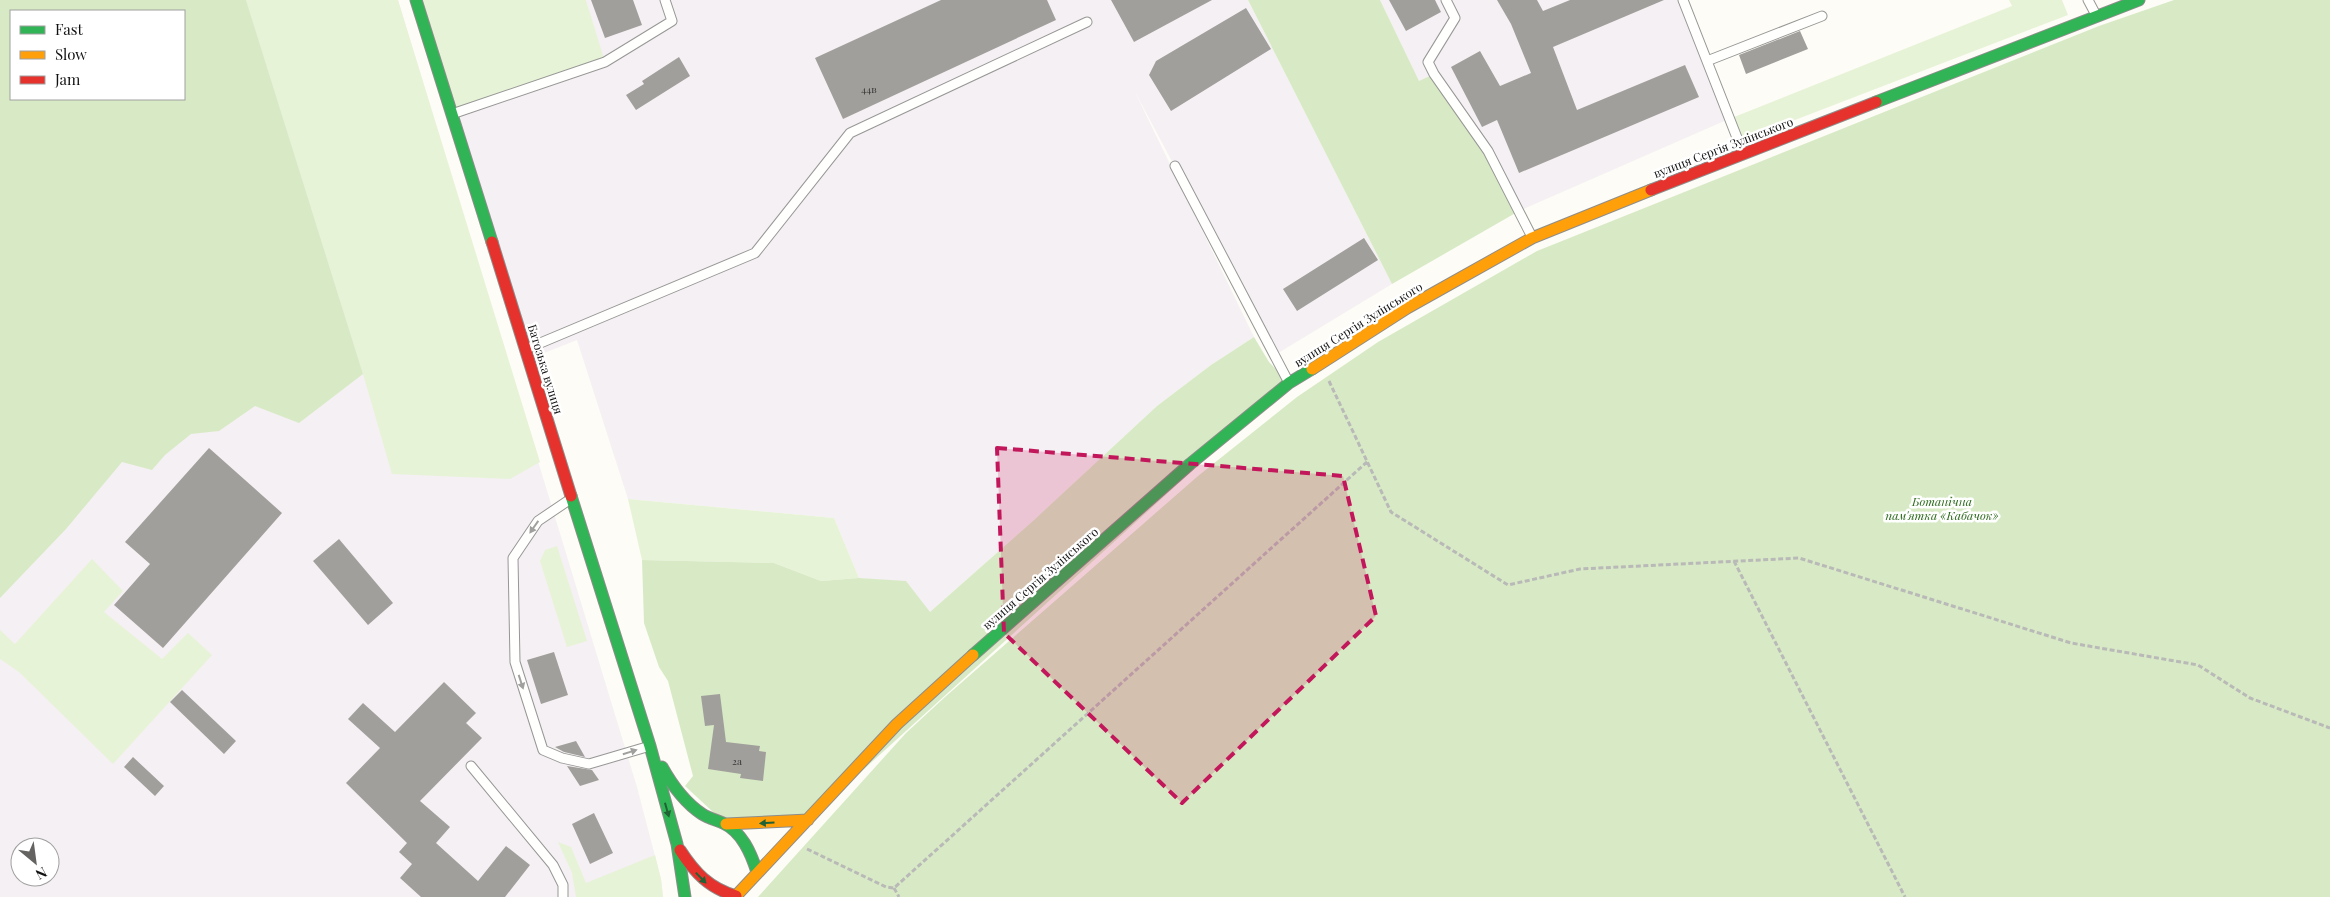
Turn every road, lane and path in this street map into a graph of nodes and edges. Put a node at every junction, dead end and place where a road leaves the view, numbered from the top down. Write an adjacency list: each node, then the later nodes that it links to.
1 (416, 0): 11 (street, Батозька вулиця)
2 (664, 0): 11 (lane)
3 (1446, 0): 14 (lane)
4 (1683, 0): 10 (lane)
5 (2088, 0): 8 (lane)
6 (2140, 0): 8 (street, вулиця Сергія Зулінського)
7 (1822, 16): 10 (lane)
8 (2096, 16): 12 (street, вулиця Сергія Зулінського)
9 (1088, 22): 15 (lane)
10 (1707, 61): 12 (lane)
11 (452, 114): 15 (street, Батозька вулиця)
12 (1743, 153): 14 (street, вулиця Сергія Зулінського)
13 (1175, 166): 17 (lane)
14 (1532, 238): 16 (street, вулиця Сергія Зулінського)
15 (526, 349): 19 (street, Батозька вулиця)
16 (1319, 364): 17 (street, вулиця Сергія Зулінського); 18 (path)
17 (1289, 384): 24 (street, вулиця Сергія Зулінського)
18 (1368, 461): 20 (path); 29 (path)
19 (572, 498): 22 (street, Батозька вулиця); 22 (lane, one-way to 22)
20 (1734, 561): 21 (path); 34 (path)
21 (2330, 728)
22 (650, 746): 25 (street, Батозька вулиця); 27 (street, Батозька вулиця, one-way to 27)
23 (471, 766): 31 (lane)
24 (808, 820): 25 (street, Батозька вулиця, one-way to 25); 26 (street, вулиця Сергія Зулінського)
25 (726, 824): 28 (street, Батозька вулиця)
26 (788, 840): 28 (street, вулиця Сергія Зулінського); 29 (path)
27 (677, 844): 30 (street, Батозька вулиця, one-way to 30); 32 (street, Батозька вулиця)
28 (757, 872): 30 (street, вулиця Сергія Зулінського)
29 (894, 888): 33 (path)
30 (735, 896)
31 (564, 897)
32 (685, 897)
33 (899, 897)
34 (1905, 897)

